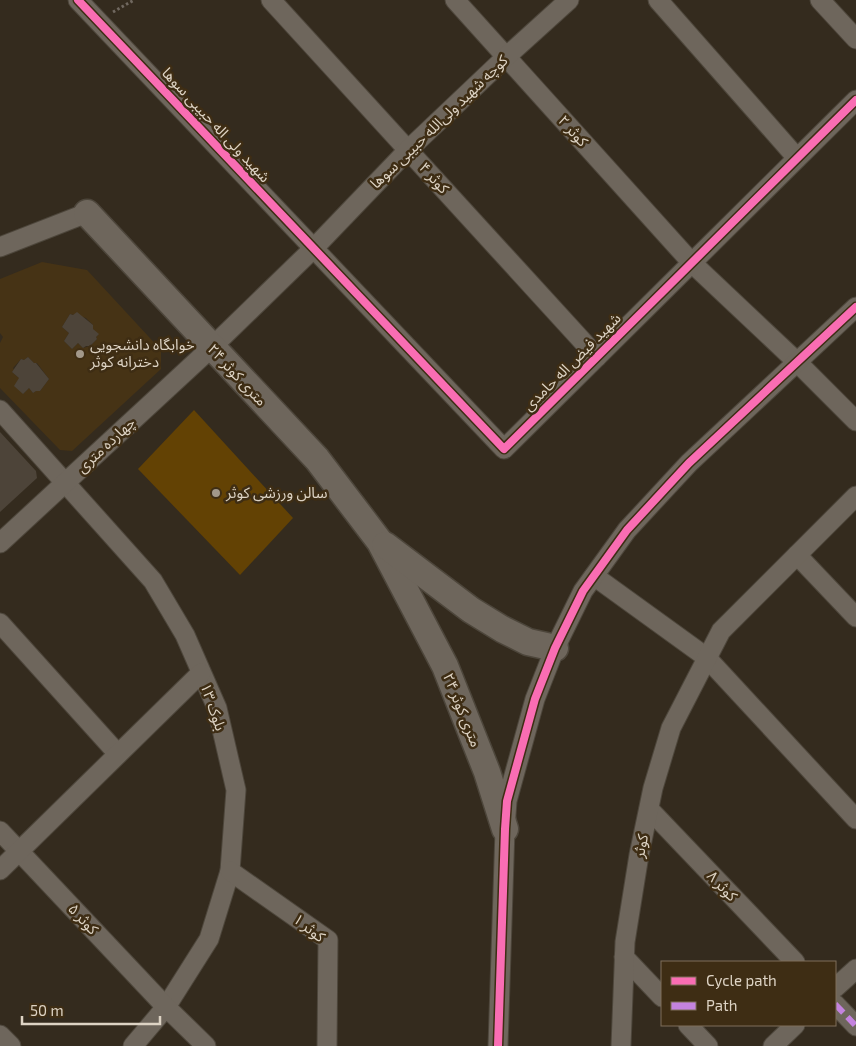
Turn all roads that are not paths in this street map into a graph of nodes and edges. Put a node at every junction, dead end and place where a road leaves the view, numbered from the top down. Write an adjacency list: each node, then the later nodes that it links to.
1 (78, 0): 8 (street, شهید ولی اله حبیبی سوها)
2 (99, 0): 8 (street)
3 (271, 0): 12 (street, کوثر ۴)
4 (455, 0): 10 (street, کوثر ۲)
5 (569, 0): 10 (street, کوچه شهید ولی‌الله حبیبی سوها)
6 (658, 0): 13 (street)
7 (820, 0): 9 (street)
8 (98, 20): 16 (street, شهید ولی اله حبیبی سوها)
9 (856, 39)
10 (506, 57): 12 (street, کوچه شهید ولی‌الله حبیبی سوها); 17 (street, کوثر ۲)
11 (856, 100): 13 (street, شهید فیض اله حامدی)
12 (408, 150): 16 (street, کوچه شهید ولی‌الله حبیبی سوها); 20 (street, کوثر ۴)
13 (797, 158): 17 (street, شهید فیض اله حامدی)
14 (87, 213): 15 (street); 19 (street, ۲۴ متری کوثر)
15 (0, 247)
16 (314, 248): 19 (street); 20 (street, شهید فیض اله حامدی)
17 (692, 263): 20 (street, شهید فیض اله حامدی); 21 (street, کوثر ۲)
18 (856, 307): 21 (street)
19 (212, 348): 24 (street, چهارده متری); 26 (street, ۲۴ متری کوثر)
20 (597, 357)
21 (797, 362): 23 (street, کوثر ۲); 29 (street)
22 (0, 410): 24 (street, بلوک ۱۳)
23 (856, 421)
24 (66, 482): 27 (street, چهارده متری); 34 (street, بلوک ۱۳)
25 (856, 496): 28 (street, کوثر)
26 (380, 542): 32 (street, ۲۴ متری کوثر); 38 (street, ۲۴ متری کوثر)
27 (0, 543)
28 (797, 555): 30 (street); 33 (street, کوثر)
29 (594, 576): 32 (street); 33 (street)
30 (856, 617)
31 (0, 623): 35 (street)
32 (555, 648): 38 (street)
33 (706, 657): 36 (street, کوثر); 37 (street)
34 (201, 673): 35 (street); 42 (street, بلوک ۱۳)
35 (118, 754): 40 (street)
36 (649, 810): 43 (street, کوثر); 44 (street, کوثر ۸)
37 (856, 819)
38 (505, 829): 58 (street)
39 (0, 831): 40 (street, کوثر ۵)
40 (19, 851): 41 (street); 49 (street, کوثر ۵)
41 (0, 870)
42 (230, 871): 49 (street, بلوک ۱۳); 57 (street, کوثر ۱)
43 (624, 957): 47 (street); 59 (street, کوثر)
44 (794, 961)
45 (856, 969): 46 (street)
46 (836, 987)
47 (661, 997)
48 (836, 1005): 52 (street)
49 (166, 1007): 55 (street, بلوک ۱۳); 56 (street, کوثر ۵)
50 (689, 1026): 60 (street)
51 (795, 1026): 61 (street)
52 (856, 1026)
53 (0, 1035): 54 (street)
54 (11, 1046)
55 (133, 1046)
56 (206, 1046)
57 (327, 1046)
58 (498, 1046)
59 (621, 1046)
60 (708, 1046)
61 (773, 1046)

